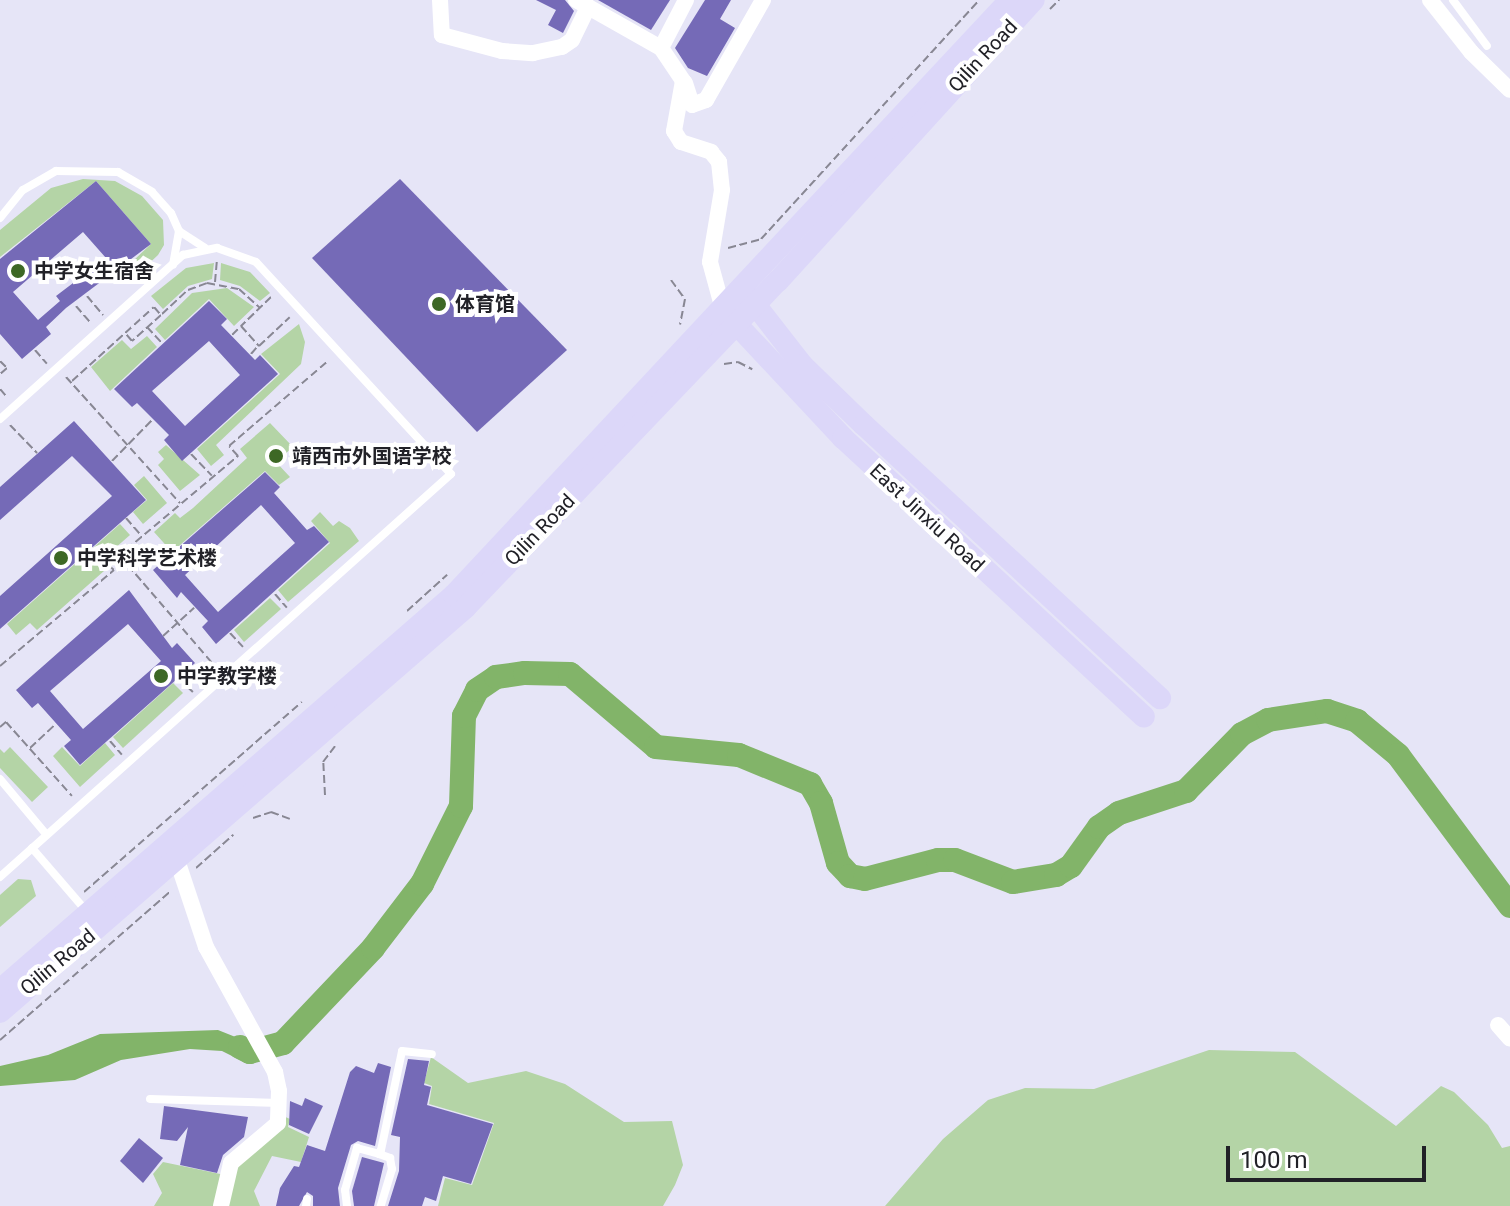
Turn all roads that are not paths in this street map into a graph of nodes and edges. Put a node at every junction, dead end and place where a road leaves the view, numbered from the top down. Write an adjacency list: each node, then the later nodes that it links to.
1 (440, 0): 7 (street)
2 (686, 0): 10 (street)
3 (763, 0): 11 (street)
4 (1010, 0): 17 (main road, Qilin Road)
5 (1430, 0): 12 (street)
6 (1453, 0): 9 (lane)
7 (582, 4): 10 (street)
8 (1041, 6): 17 (main road, Qilin Road)
9 (1487, 46)
10 (661, 48): 11 (street)
11 (683, 81): 18 (street)
12 (1510, 90)
13 (0, 218): 14 (lane)
14 (179, 231): 15 (lane); 16 (lane)
15 (206, 248): 16 (lane); 23 (lane)
16 (173, 264): 19 (lane)
17 (748, 295): 18 (main road, Qilin Road); 20 (main road, East Jinxiu Road)
18 (728, 315): 21 (main road, East Jinxiu Road); 25 (main road, Qilin Road); 27 (main road, Qilin Road)
19 (1, 418)
20 (1160, 698)
21 (1144, 717)
22 (0, 779): 23 (lane)
23 (46, 834): 24 (lane)
24 (32, 848): 26 (lane); 27 (lane)
25 (180, 870): 29 (main road, Qilin Road); 34 (street)
26 (0, 877)
27 (82, 906): 28 (main road, Qilin Road)
28 (2, 984)
29 (0, 1012)
30 (1498, 1025): 31 (street)
31 (1510, 1039)
32 (432, 1054): 35 (lane)
33 (150, 1099): 34 (lane)
34 (279, 1103): 36 (street)
35 (379, 1154): 37 (lane); 38 (lane)
36 (221, 1206)
37 (347, 1206)
38 (381, 1206)

